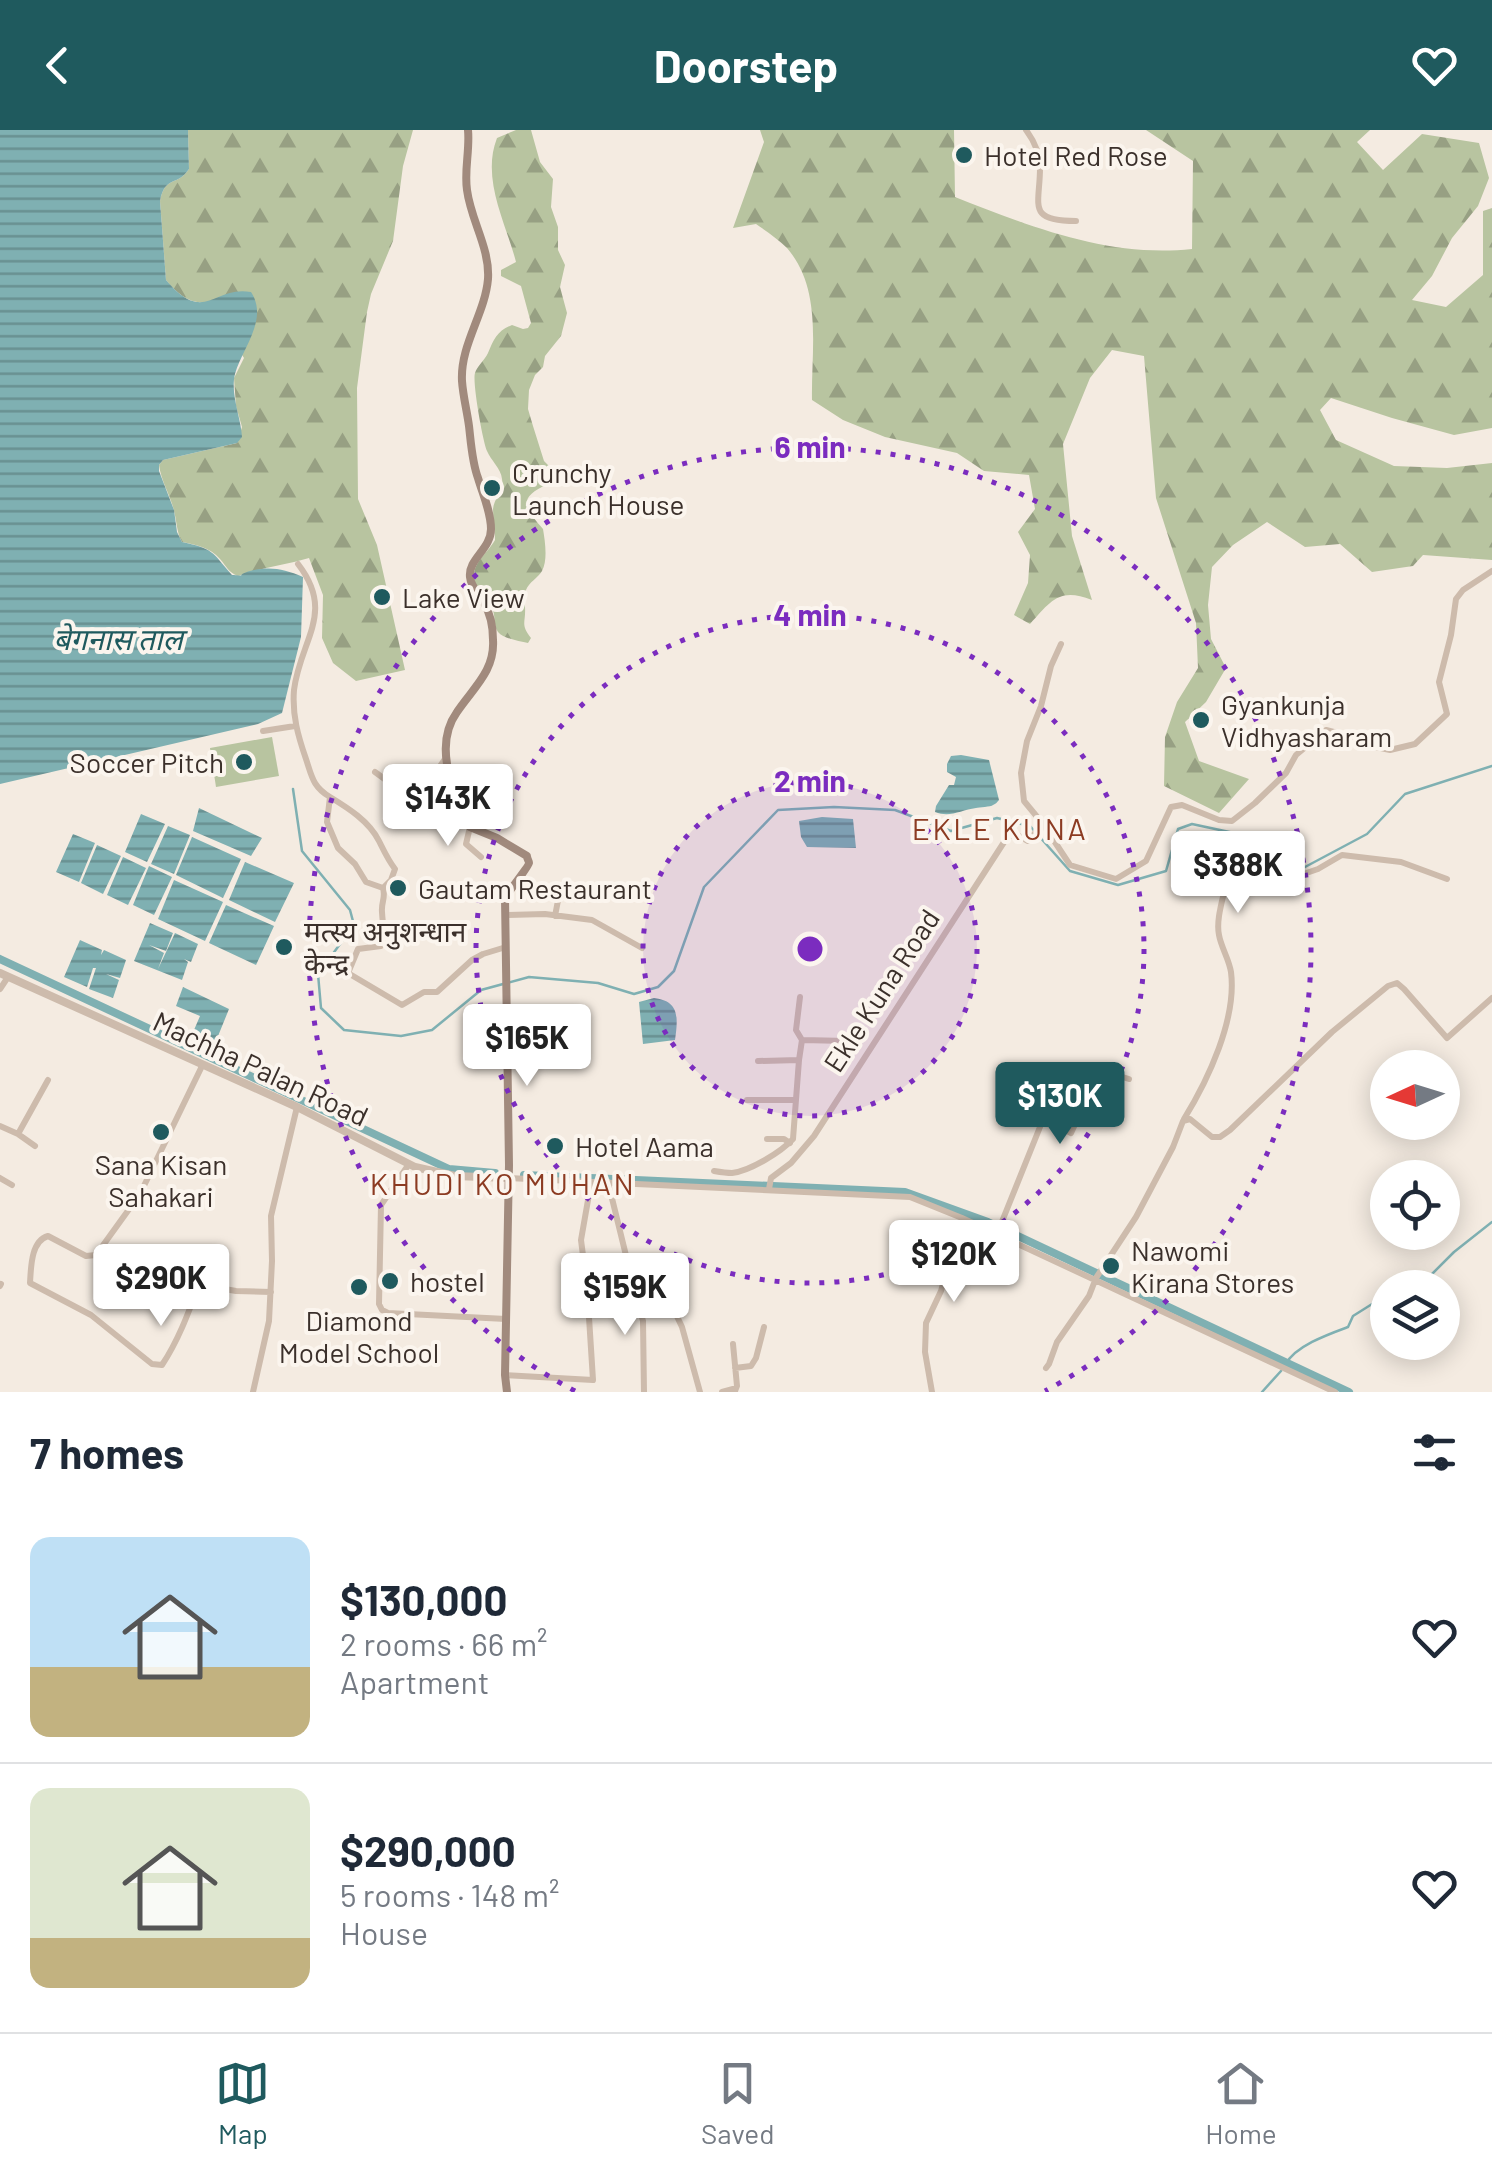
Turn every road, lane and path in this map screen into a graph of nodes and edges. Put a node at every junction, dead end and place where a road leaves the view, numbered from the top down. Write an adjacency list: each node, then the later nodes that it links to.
1 (468, 130): 9 (main road)
2 (1026, 130): 3 (street)
3 (1076, 221)
4 (298, 564): 7 (street)
5 (1492, 572): 12 (street)
6 (1062, 644): 12 (street)
7 (295, 726): 8 (street); 11 (street)
8 (263, 731)
9 (444, 758): 10 (street); 13 (main road)
10 (375, 772)
11 (330, 798): 17 (street); 17 (street)
12 (1043, 824): 45 (street, Ekle Kuna Road)
13 (470, 826): 14 (street); 18 (main road)
14 (481, 857)
15 (1447, 879): 36 (street)
16 (560, 885): 19 (street)
17 (383, 888): 20 (street)
18 (506, 916): 19 (street); 20 (main road)
19 (554, 916): 21 (street)
20 (506, 947): 47 (main road)
21 (642, 948)
22 (4, 975): 23 (street); 30 (street, Machha Palan Road)
23 (0, 989)
24 (800, 996): 26 (street)
25 (1492, 998): 36 (street)
26 (802, 1040): 27 (street); 28 (street)
27 (847, 1040)
28 (799, 1060): 29 (street); 34 (street)
29 (758, 1061)
30 (204, 1064): 35 (street, Machha Palan Road); 56 (street)
31 (1130, 1079): 53 (street)
32 (48, 1080): 38 (street)
33 (746, 1100): 34 (street)
34 (795, 1100): 40 (street)
35 (297, 1107): 43 (street, Machha Palan Road); 56 (street)
36 (1183, 1120): 54 (street)
37 (0, 1126): 38 (street)
38 (18, 1134): 41 (street)
39 (768, 1138): 40 (street)
40 (790, 1143): 42 (street)
41 (35, 1146)
42 (771, 1156): 44 (street); 45 (street)
43 (409, 1164): 47 (street, Machha Palan Road); 57 (street)
44 (714, 1171)
45 (774, 1176): 51 (street)
46 (0, 1178): 50 (street)
47 (508, 1178): 48 (street); 57 (main road)
48 (591, 1182): 49 (street); 63 (street)
49 (608, 1182): 51 (street); 55 (street)
50 (12, 1185)
51 (769, 1190): 52 (street)
52 (962, 1218): 54 (street); 71 (street)
53 (1001, 1224)
54 (1095, 1279): 61 (street); 72 (street)
55 (632, 1280): 68 (street); 69 (street)
56 (270, 1292): 65 (street)
57 (506, 1319): 62 (main road)
58 (764, 1327): 60 (street)
59 (733, 1344): 60 (street)
60 (735, 1368): 64 (street)
61 (1046, 1368)
62 (506, 1374): 63 (street); 66 (main road)
63 (593, 1380): 67 (street)
64 (735, 1391): 70 (street)
65 (253, 1392)
66 (508, 1392)
67 (595, 1392)
68 (644, 1392)
69 (700, 1392)
70 (722, 1392)
71 (932, 1392)
72 (1335, 1392)

